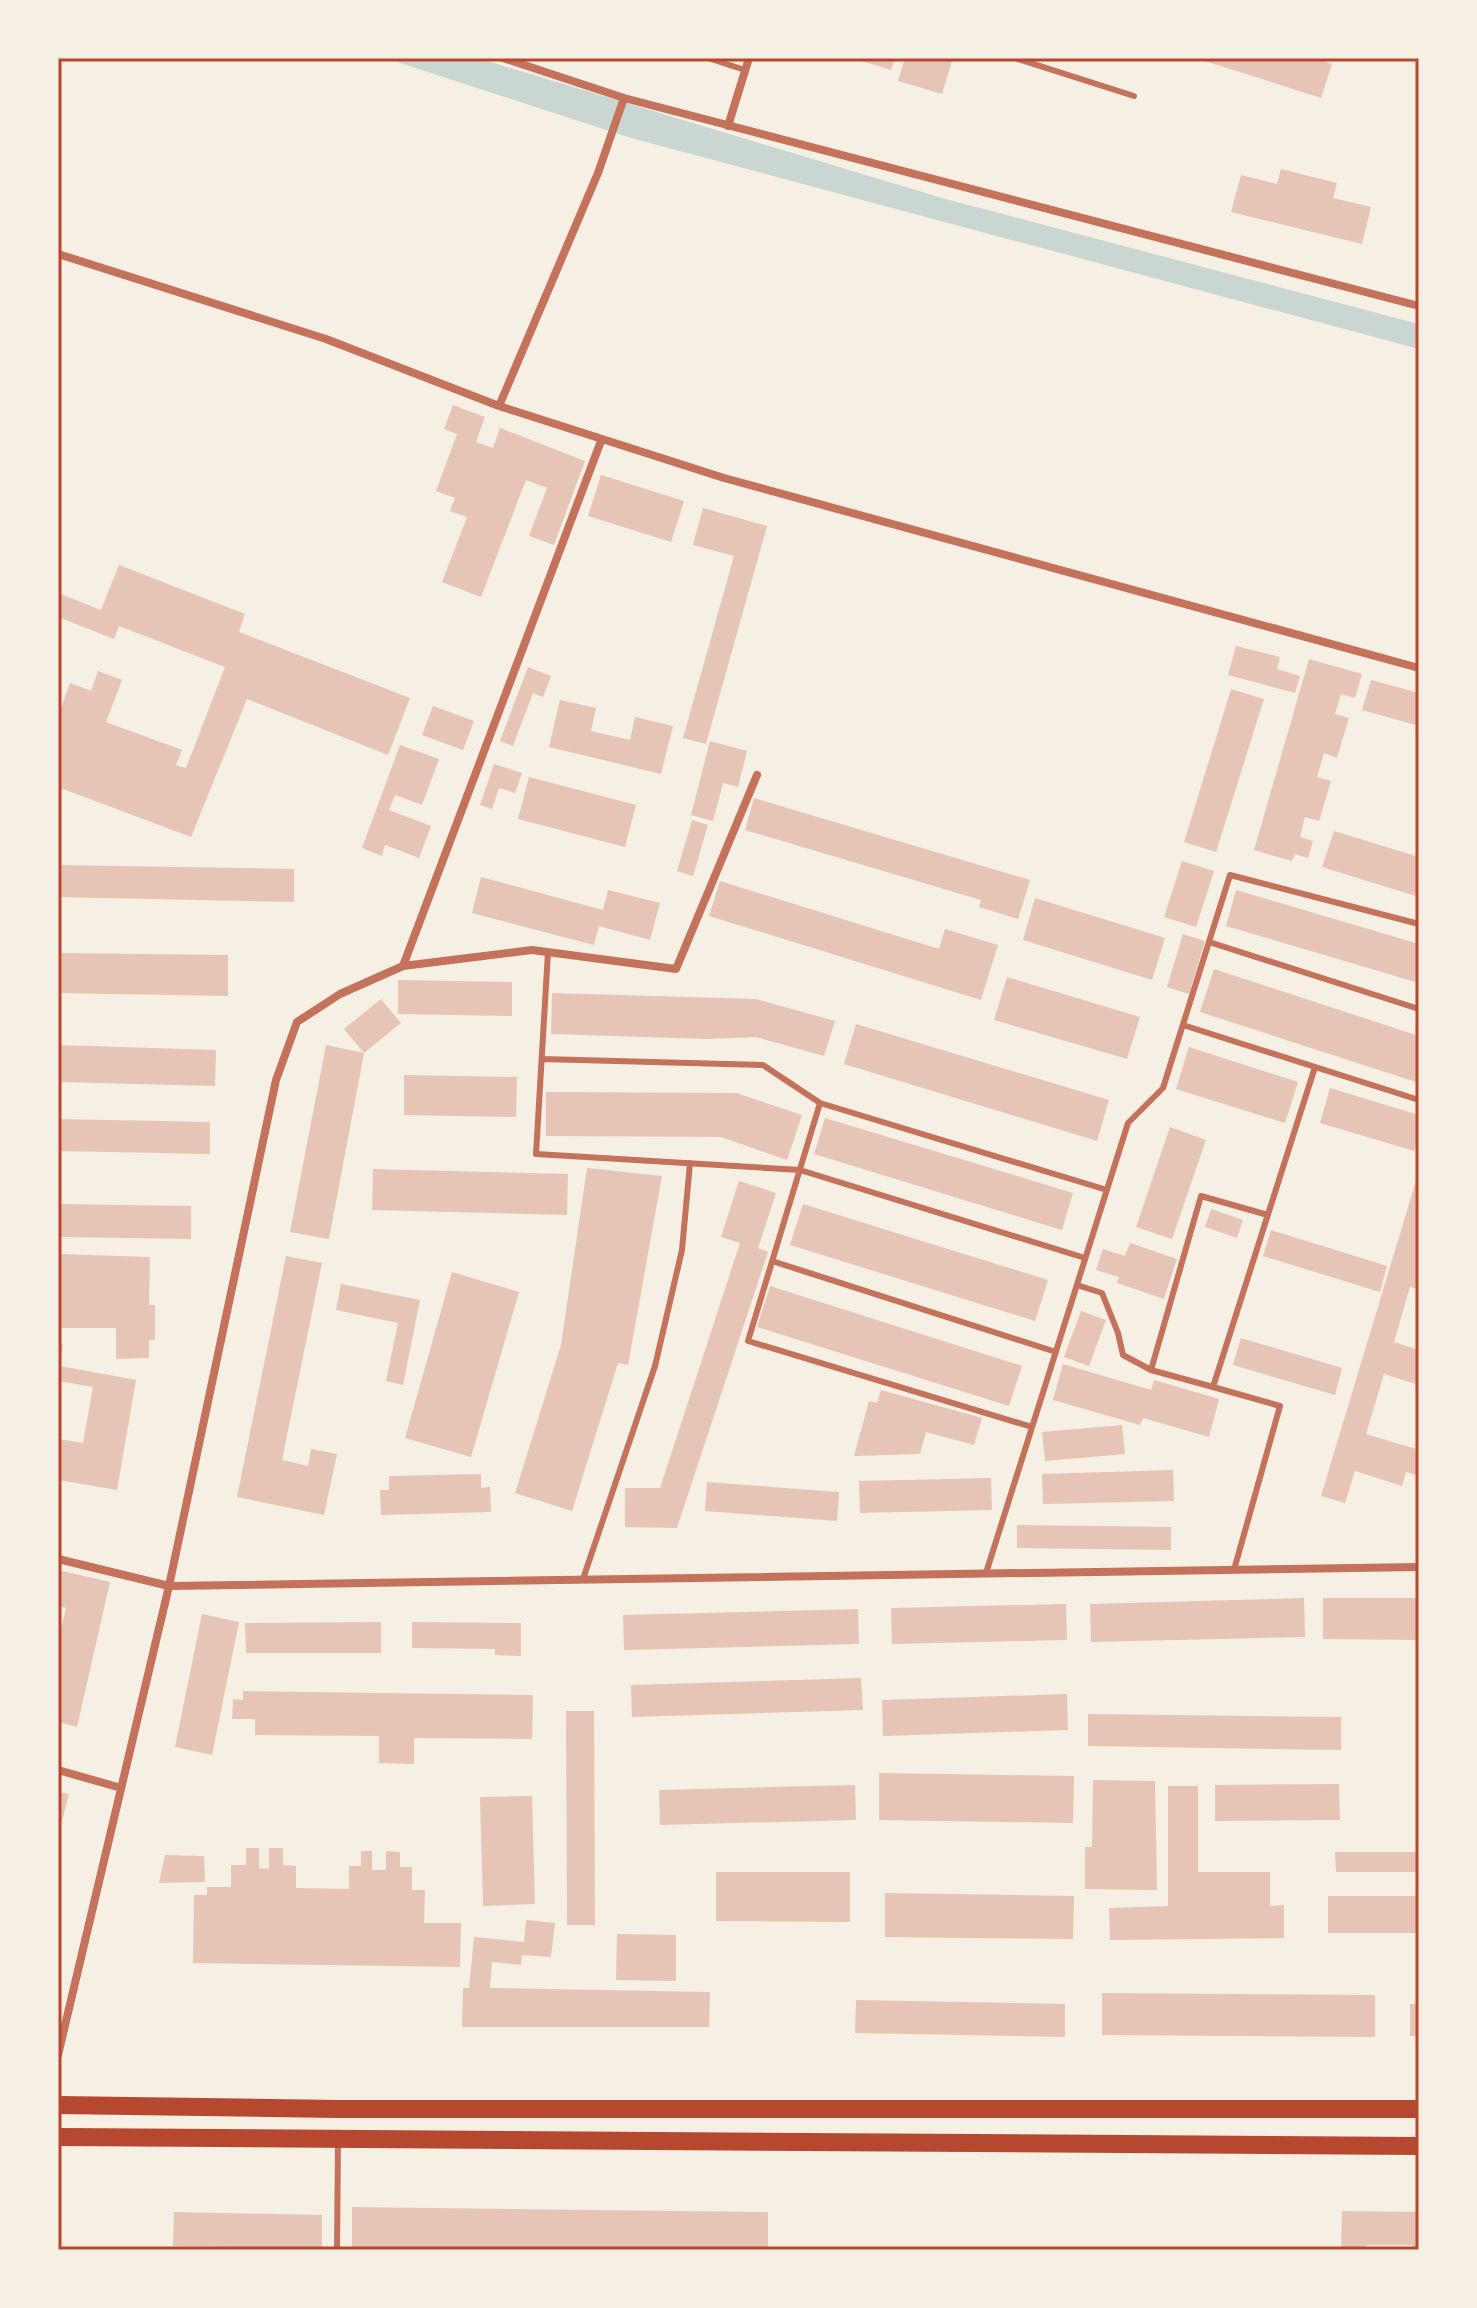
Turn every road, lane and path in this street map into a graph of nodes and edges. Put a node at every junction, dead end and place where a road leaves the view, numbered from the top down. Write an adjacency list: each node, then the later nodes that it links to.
1 (503, 58): 7 (street)
2 (708, 58): 5 (lane)
3 (749, 58): 5 (street)
4 (1015, 58): 6 (lane)
5 (745, 70): 8 (street)
6 (1134, 96)
7 (624, 98): 8 (street); 11 (street)
8 (728, 126): 10 (street)
9 (58, 254): 11 (street)
10 (1419, 306)
11 (499, 406): 12 (street)
12 (601, 441): 13 (street); 18 (street)
13 (1419, 668)
14 (757, 775): 17 (street)
15 (1419, 924): 16 (lane)
16 (1209, 942): 19 (lane); 20 (lane)
17 (548, 952): 18 (street); 21 (lane)
18 (403, 966): 41 (street)
19 (1419, 1009)
20 (1183, 1025): 22 (lane); 27 (lane)
21 (542, 1059): 24 (lane); 25 (lane)
22 (1315, 1067): 23 (lane); 28 (lane)
23 (1419, 1100)
24 (820, 1103): 26 (lane); 27 (lane)
25 (690, 1163): 26 (lane); 40 (lane)
26 (800, 1170): 29 (lane); 30 (lane)
27 (1107, 1190): 29 (lane)
28 (1268, 1215): 33 (lane); 34 (lane)
29 (1085, 1258): 31 (lane)
30 (772, 1261): 32 (lane); 35 (lane)
31 (1077, 1285): 32 (lane); 33 (lane)
32 (1056, 1352): 35 (lane)
33 (1151, 1370): 34 (lane)
34 (1213, 1387): 38 (lane)
35 (1032, 1427): 39 (lane)
36 (58, 1559): 41 (street)
37 (1419, 1567): 38 (street)
38 (1234, 1570): 39 (street)
39 (986, 1573): 40 (street)
40 (583, 1579): 41 (street)
41 (169, 1586): 43 (street)
42 (58, 1770): 43 (street)
43 (121, 1788): 44 (street)
44 (58, 2055)
45 (58, 2105): 46 (main road)
46 (1419, 2109)
47 (58, 2137): 48 (main road)
48 (338, 2138): 49 (main road); 50 (lane)
49 (1419, 2146)
50 (337, 2250)

